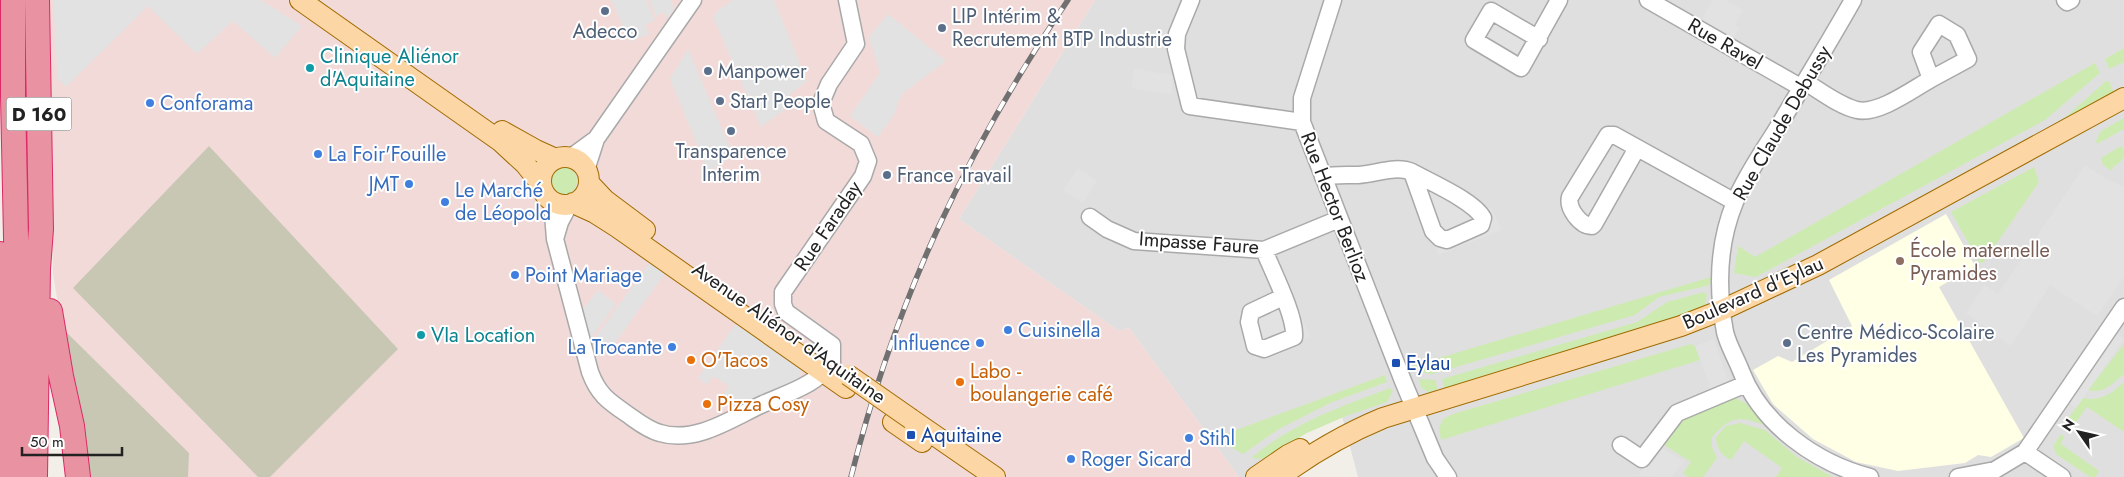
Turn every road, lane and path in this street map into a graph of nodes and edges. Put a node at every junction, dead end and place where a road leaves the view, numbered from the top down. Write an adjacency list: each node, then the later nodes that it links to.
1 (13, 0): 44 (highway, D 160)
2 (37, 0): 30 (highway, D 160)
3 (300, 0): 25 (main road)
4 (314, 0): 21 (main road)
5 (693, 0): 19 (street)
6 (847, 0): 36 (street, Rue Faraday)
7 (1191, 0): 18 (street)
8 (1333, 0): 18 (street, Rue Hector Berlioz)
9 (1559, 0): 14 (street)
10 (1648, 0): 16 (street, Rue Ravel)
11 (1853, 0): 16 (street, Rue Claude Debussy)
12 (2065, 0): 13 (street)
13 (2071, 0)
14 (1539, 39)
15 (1932, 79): 16 (street, Rue Ravel)
16 (1804, 85): 26 (street, Rue Claude Debussy)
17 (2124, 98): 35 (main road, Boulevard d'Eylau)
18 (1302, 122): 24 (street, Rue Hector Berlioz)
19 (596, 139): 21 (street); 23 (street)
20 (1637, 148): 20 (street); 26 (street)
21 (563, 158): 23 (main road); 25 (main road)
22 (1412, 172): 22 (street); 24 (street)
23 (587, 177): 27 (main road); 36 (main road, Avenue Aliénor d'Aquitaine)
24 (1323, 177): 29 (street, Rue Hector Berlioz)
25 (541, 184): 27 (main road)
26 (1735, 202): 35 (street, Rue Claude Debussy)
27 (565, 203): 36 (main road, Avenue Aliénor d'Aquitaine); 36 (street)
28 (1090, 218): 31 (street, Impasse Faure)
29 (1339, 219): 31 (street, Impasse Faure); 38 (street, Rue Hector Berlioz)
30 (41, 229): 45 (highway); 46 (highway)
31 (1264, 250): 33 (street)
32 (0, 254): 43 (highway)
33 (1283, 297)
34 (2124, 307): 42 (street)
35 (1722, 310): 37 (street, Rue Claude Debussy); 38 (main road, Boulevard d'Eylau)
36 (838, 374): 39 (main road, Avenue Aliénor d'Aquitaine)
37 (1746, 384): 41 (street); 52 (street, Rue Claude Debussy)
38 (1416, 409): 40 (main road, Boulevard d'Eylau); 51 (street, Rue Hector Berlioz)
39 (902, 420): 47 (main road, Avenue Aliénor d'Aquitaine); 48 (main road, Avenue Aliénor d'Aquitaine)
40 (1358, 428): 49 (main road, Boulevard d'Eylau); 50 (main road, Boulevard d'Eylau)
41 (1621, 445)
42 (2025, 452): 53 (street); 54 (street)
43 (2, 477)
44 (18, 477)
45 (35, 477)
46 (78, 477)
47 (970, 477)
48 (995, 477)
49 (1256, 477)
50 (1280, 477)
51 (1448, 477)
52 (1870, 477)
53 (1958, 477)
54 (2062, 477)

